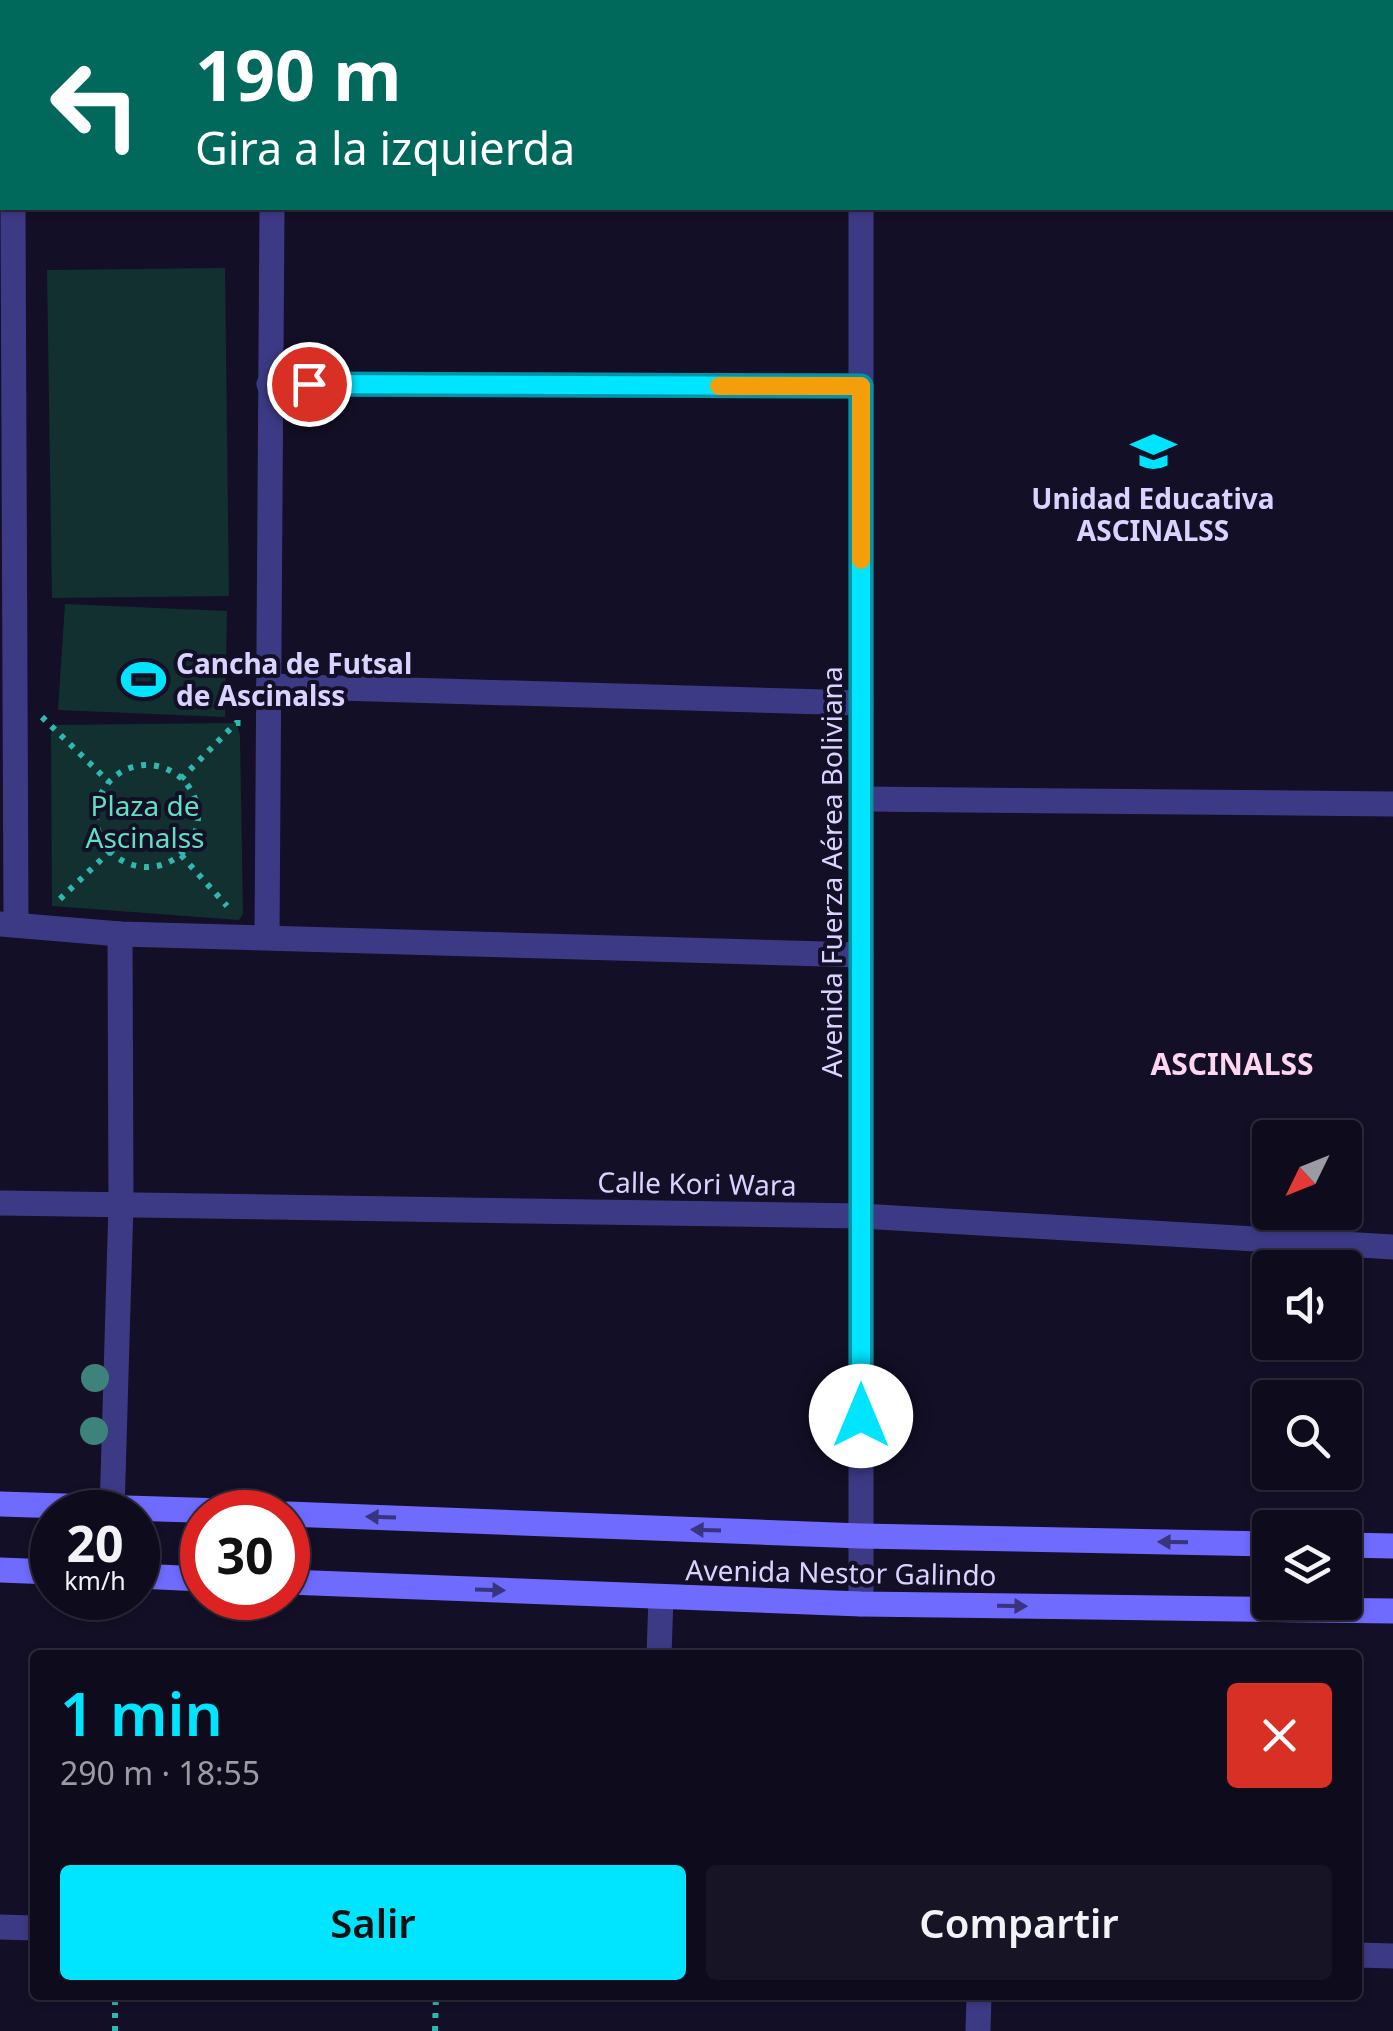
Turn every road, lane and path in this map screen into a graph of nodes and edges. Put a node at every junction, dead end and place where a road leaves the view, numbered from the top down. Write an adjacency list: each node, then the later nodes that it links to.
1 (13, 210): 6 (street)
2 (272, 210): 4 (street)
3 (862, 210): 5 (street, Avenida Fuerza Aérea Boliviana)
4 (270, 384): 5 (street); 8 (street)
5 (861, 386): 10 (street, Avenida Fuerza Aérea Boliviana)
6 (8, 388): 7 (street)
7 (9, 674): 9 (street)
8 (269, 686): 10 (street); 11 (street)
9 (18, 702): 13 (path); 18 (street)
10 (862, 702): 14 (street, Avenida Fuerza Aérea Boliviana)
11 (268, 723): 12 (path); 21 (street)
12 (181, 778): 13 (path); 17 (path)
13 (109, 782): 16 (path)
14 (862, 799): 15 (street); 22 (street, Avenida Fuerza Aérea Boliviana)
15 (1393, 804)
16 (110, 852): 17 (path); 19 (path)
17 (181, 854): 21 (path)
18 (8, 924): 19 (street)
19 (50, 928): 20 (street)
20 (120, 934): 21 (street); 24 (street)
21 (254, 937): 22 (street)
22 (861, 955): 25 (street, Avenida Fuerza Aérea Boliviana)
23 (0, 1203): 24 (street, Calle Kori Wara)
24 (122, 1204): 25 (street, Calle Kori Wara); 27 (street)
25 (861, 1216): 26 (street, Calle Kori Wara); 31 (street, Avenida Fuerza Aérea Boliviana)
26 (1393, 1247)
27 (113, 1490)
28 (0, 1504): 29 (main road)
29 (30, 1506)
30 (310, 1515): 31 (main road, Avenida Nestor Galindo, one-way to 30)
31 (861, 1536): 32 (main road, Avenida Nestor Galindo, one-way to 31); 39 (street, Avenida Fuerza Aérea Boliviana)
32 (1252, 1544)
33 (1362, 1545): 34 (main road)
34 (1393, 1546)
35 (0, 1570): 36 (main road)
36 (30, 1571)
37 (310, 1583): 38 (main road, Avenida Nestor Galindo, one-way to 38)
38 (660, 1597): 39 (main road, Avenida Nestor Galindo); 41 (street)
39 (861, 1604): 40 (main road, Avenida Nestor Galindo, one-way to 40)
40 (1393, 1610)
41 (660, 1650)
42 (0, 1927): 43 (street)
43 (30, 1928)
44 (1362, 1955): 45 (street)
45 (1393, 1956)
46 (115, 2000): 49 (path)
47 (436, 2000): 50 (path)
48 (978, 2000): 51 (street)
49 (114, 2031)
50 (435, 2031)
51 (978, 2031)

